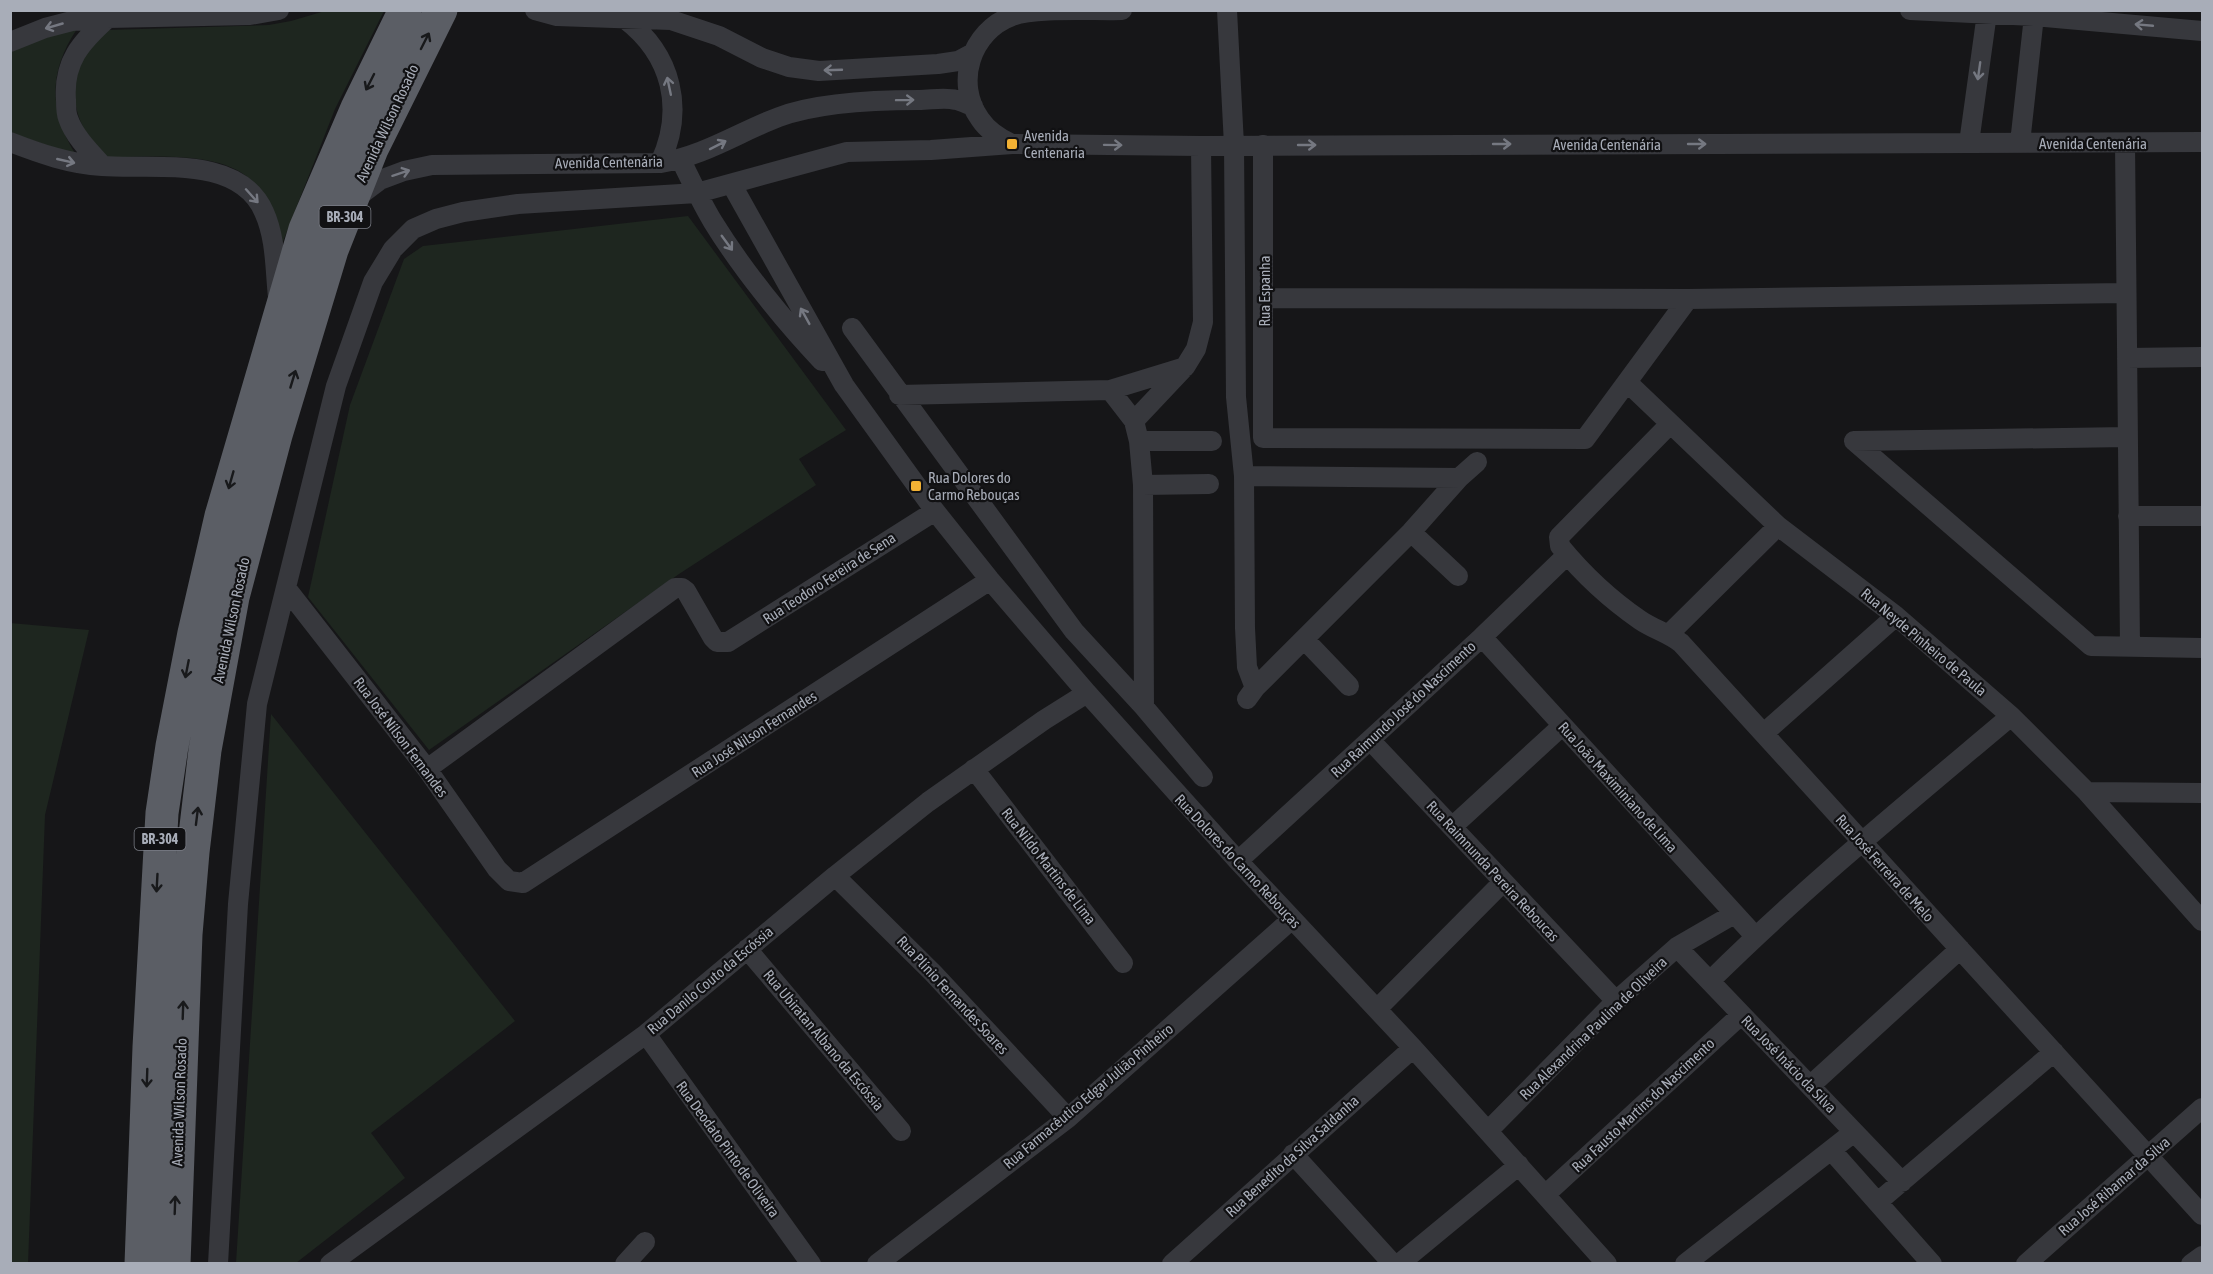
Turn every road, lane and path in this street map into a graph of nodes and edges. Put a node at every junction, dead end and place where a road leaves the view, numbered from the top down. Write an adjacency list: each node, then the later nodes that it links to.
1 (279, 10): 10 (street)
2 (405, 10): 38 (highway, BR-304, one-way to 38)
3 (441, 10): 32 (highway, Avenida Wilson Rosado / BR-304, one-way to 3)
4 (536, 10): 11 (street)
5 (1122, 10): 14 (street)
6 (1227, 10): 24 (street)
7 (1910, 10): 8 (street)
8 (1987, 13): 9 (street); 21 (street, one-way to 21)
9 (2034, 16): 12 (street, one-way to 9); 22 (street)
10 (108, 18): 13 (street, one-way to 13); 29 (street)
11 (625, 19): 15 (street, one-way to 11); 28 (street, one-way to 11)
12 (2202, 30)
13 (10, 42)
14 (973, 52): 15 (street); 17 (street)
15 (867, 69): 16 (street)
16 (866, 100): 17 (street, Avenida Centenária, one-way to 17); 27 (street, Avenida Centenária, one-way to 16)
17 (973, 106): 23 (street)
18 (10, 142): 29 (street, one-way to 29)
19 (2125, 142): 20 (street, Avenida Centenária); 22 (street, Avenida Centenária); 35 (street)
20 (2202, 142)
21 (1969, 143): 22 (street, Avenida Centenária); 25 (street, Avenida Centenária, one-way to 21)
22 (2020, 143)
23 (1012, 144): 26 (street, Avenida Centenária, one-way to 26); 30 (street, Avenida Centenária)
24 (1233, 145): 25 (street, Avenida Centenária); 26 (street, Avenida Centenária); 34 (street)
25 (1263, 145): 36 (street, Rua Espanha)
26 (1201, 146): 33 (street)
27 (681, 160): 28 (street, Avenida Centenária); 31 (street, Rua Dolores do Carmo Rebouças)
28 (660, 163): 32 (street, Avenida Centenária, one-way to 28)
29 (103, 166): 38 (street, one-way to 38)
30 (732, 185): 31 (street, Avenida Centenária); 44 (street, Rua Dolores do Carmo Rebouças, one-way to 30)
31 (697, 193): 44 (street, Rua Dolores do Carmo Rebouças, one-way to 44); 65 (street, Avenida Centenária)
32 (352, 202): 122 (highway, Avenida Wilson Rosado / BR-304, one-way to 32)
33 (1202, 282): 34 (street); 42 (street)
34 (1236, 282): 53 (street)
35 (2125, 293): 37 (street); 41 (street)
36 (1264, 298): 37 (street); 43 (street, Rua Espanha)
37 (1688, 299): 43 (street)
38 (280, 312): 121 (highway, BR-304, one-way to 121)
39 (852, 328): 46 (street)
40 (2202, 357): 41 (street)
41 (2127, 358): 49 (street)
42 (1185, 367): 45 (street); 47 (street)
43 (1627, 382): 48 (street, Rua Neyde Pinheiro de Paula)
44 (844, 385): 57 (street, Rua Dolores do Carmo Rebouças)
45 (1110, 390): 46 (street); 47 (street)
46 (899, 395): 74 (street)
47 (1134, 421): 50 (street)
48 (1670, 424): 60 (street, Rua Neyde Pinheiro de Paula); 62 (street, Rua José Ferreira de Melo)
49 (2127, 437): 58 (street); 70 (street)
50 (1139, 441): 51 (street); 56 (street)
51 (1212, 441)
52 (1477, 462): 54 (street)
53 (1244, 476): 54 (street); 69 (street)
54 (1459, 478): 61 (street)
55 (1209, 484): 56 (street)
56 (1143, 485): 74 (street)
57 (935, 511): 64 (street, Rua Dolores do Carmo Rebouças); 79 (street, Rua Teodoro Fereira de Sena)
58 (2128, 516): 59 (street); 70 (street)
59 (2202, 516)
60 (1778, 526): 66 (street, Rua Neyde Pinheiro de Paula); 67 (street)
61 (1411, 532): 63 (street); 69 (street)
62 (1567, 555): 67 (street, Rua José Ferreira de Melo); 68 (street, Rua Raimundo José do Nascimento)
63 (1458, 576)
64 (990, 580): 73 (street, Rua Dolores do Carmo Rebouças); 89 (street, Rua José Nilson Fernandes)
65 (286, 588): 79 (street, Rua José Nílson Fernandes); 123 (street, Avenida Centenária)
66 (1896, 616): 75 (street, Rua Neyde Pinheiro de Paula); 77 (street)
67 (1669, 634): 77 (street, Rua José Ferreira de Melo)
68 (1482, 637): 76 (street, Rua João Maximiniano de Lima); 78 (street, Rua Raimundo José do Nascimento)
69 (1304, 639): 72 (street)
70 (2130, 647): 71 (street)
71 (2202, 648)
72 (1349, 686)
73 (1086, 693): 80 (street, Rua Danilo Couto da Escóssia); 86 (street, Rua Dolores do Carmo Rebouças)
74 (1144, 706): 81 (street)
75 (2011, 716): 82 (street, Rua Neyde Pinheiro de Paula); 85 (street)
76 (1563, 726): 84 (street); 90 (street, Rua João Maximiniano de Lima)
77 (1764, 733): 85 (street, Rua José Ferreira de Melo)
78 (1370, 740): 84 (street, Rua Raimnunda Pereira Reboucas); 86 (street, Rua Raimundo José do Nascimento)
79 (427, 769): 89 (street, Rua José Nílson Fernandes)
80 (974, 770): 87 (street, Rua Danilo Couto da Escóssia); 97 (street, Rua Nildo Martins de Lima)
81 (1203, 777)
82 (2087, 792): 83 (street); 92 (street, Rua Neyde Pinheiro de Paula)
83 (2202, 792)
84 (1452, 827): 88 (street, Rua Raimnunda Pereira Reboucas)
85 (1861, 843): 93 (street); 96 (street, Rua José Ferreira de Melo)
86 (1238, 861): 91 (street, Rua Dolores do Carmo Rebouças)
87 (835, 876): 95 (street, Rua Danilo Couto da Escóssia); 107 (street, Rua Plínio Fernandes Soares)
88 (1503, 882): 99 (street, Rua Raimnunda Pereira Reboucas); 100 (street)
89 (516, 883)
90 (1734, 914): 93 (street, Rua João Maximiniano de Lima); 94 (street, Rua Alexandrina Paulina de Oliveira)
91 (1292, 919): 100 (street, Rua Dolores do Carmo Rebouças); 107 (street, Rua Farmacêutico Edgar Julião Pinheiro)
92 (2202, 921)
93 (1755, 936): 98 (street)
94 (1677, 947): 98 (street, Rua José Inácio da Silva); 99 (street, Rua Alexandrina Paulina de Oliveira)
95 (747, 949): 102 (street, Rua Danilo Couto da Escóssia); 108 (street, Rua Ubiratan Albano da Escóssia)
96 (1960, 949): 104 (street, Rua José Ferreira de Melo); 105 (street)
97 (1123, 963)
98 (1710, 981): 101 (street, Rua José Inácio da Silva)
99 (1616, 1001): 109 (street, Rua Alexandrina Paulina de Oliveira)
100 (1377, 1009): 103 (street, Rua Dolores do Carmo Rebouças)
101 (1741, 1015): 105 (street, Rua José Inácio da Silva); 116 (street, Rua Fausto Martins do Nascimento)
102 (646, 1034): 124 (street, Rua Danilo Couto da Escóssia); 126 (street, Rua Deodato Pinto de Oliveira)
103 (1413, 1048): 109 (street, Rua Dolores do Carmo Rebouças); 112 (street, Rua Benedito da Silva Saldanha)
104 (2054, 1052): 113 (street, Rua José Ferreira de Melo); 115 (street)
105 (1811, 1085): 110 (street, Rua José Inácio da Silva)
106 (2202, 1108): 113 (street, Rua José Ribamar da Silva)
107 (1068, 1118): 127 (street, Rua Farmacêutico Edgar Julião Pinheiro)
108 (901, 1131)
109 (1488, 1131): 114 (street, Rua Dolores do Carmo Rebouças)
110 (1854, 1132): 111 (street); 115 (street, Rua José Inácio da Silva)
111 (1832, 1150): 117 (street); 132 (street)
112 (1293, 1154): 128 (street, Rua Benedito da Silva Saldanha); 129 (street)
113 (2148, 1156): 118 (street, Rua José Ferreira de Melo); 134 (street, Rua José Ribamar da Silva)
114 (1519, 1165): 116 (street, Rua Dolores do Carmo Rebouças); 130 (street)
115 (1902, 1182): 117 (street)
116 (1545, 1195): 131 (street, Rua Dolores do Carmo Rebouças)
117 (1879, 1201): 133 (street)
118 (2202, 1215)
119 (645, 1242): 125 (street)
120 (2202, 1256): 135 (street)
121 (141, 1263)
122 (174, 1263)
123 (218, 1263)
124 (330, 1263)
125 (625, 1263)
126 (811, 1263)
127 (877, 1263)
128 (1172, 1263)
129 (1394, 1263)
130 (1399, 1263)
131 (1607, 1263)
132 (1685, 1263)
133 (1929, 1263)
134 (2026, 1263)
135 (2191, 1263)

